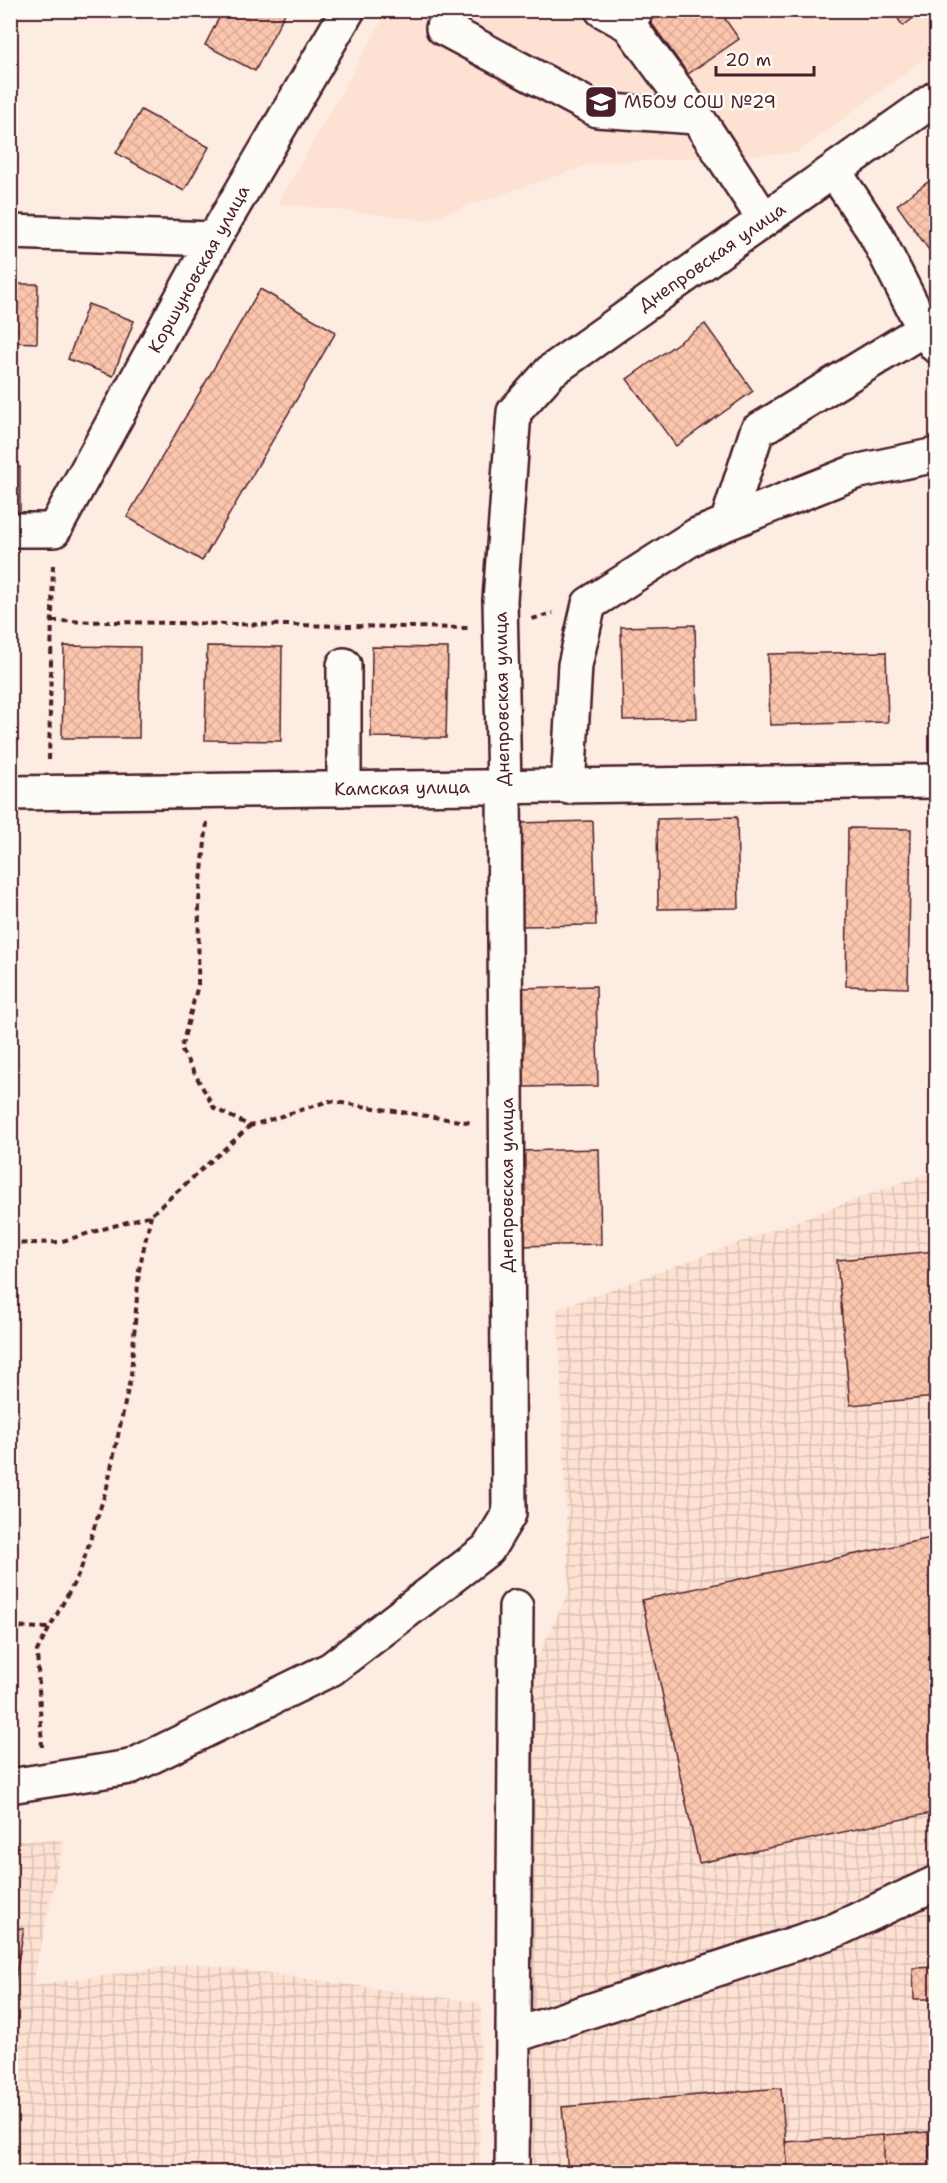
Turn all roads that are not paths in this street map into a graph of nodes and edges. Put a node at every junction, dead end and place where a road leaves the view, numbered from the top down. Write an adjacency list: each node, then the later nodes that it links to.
1 (348, 10): 9 (street, Коршуновская улица)
2 (453, 10): 5 (street)
3 (622, 15): 5 (street)
4 (936, 98): 6 (street, Днепровская улица)
5 (696, 117): 7 (street)
6 (834, 171): 7 (street, Днепровская улица); 10 (street)
7 (764, 219): 17 (street, Днепровская улица)
8 (10, 232): 9 (street)
9 (214, 239): 13 (street, Коршуновская улица)
10 (930, 338): 12 (street)
11 (936, 455): 12 (street)
12 (727, 523): 16 (street)
13 (10, 530)
14 (344, 664): 18 (street)
15 (936, 781): 16 (street, Камская улица)
16 (568, 787): 17 (street, Камская улица)
17 (504, 788): 18 (street, Камская улица); 21 (street, Днепровская улица)
18 (344, 789): 19 (street, Камская улица)
19 (10, 793)
20 (516, 1607): 23 (street)
21 (10, 1786)
22 (936, 1883): 23 (street)
23 (513, 2036): 24 (street)
24 (512, 2172)

